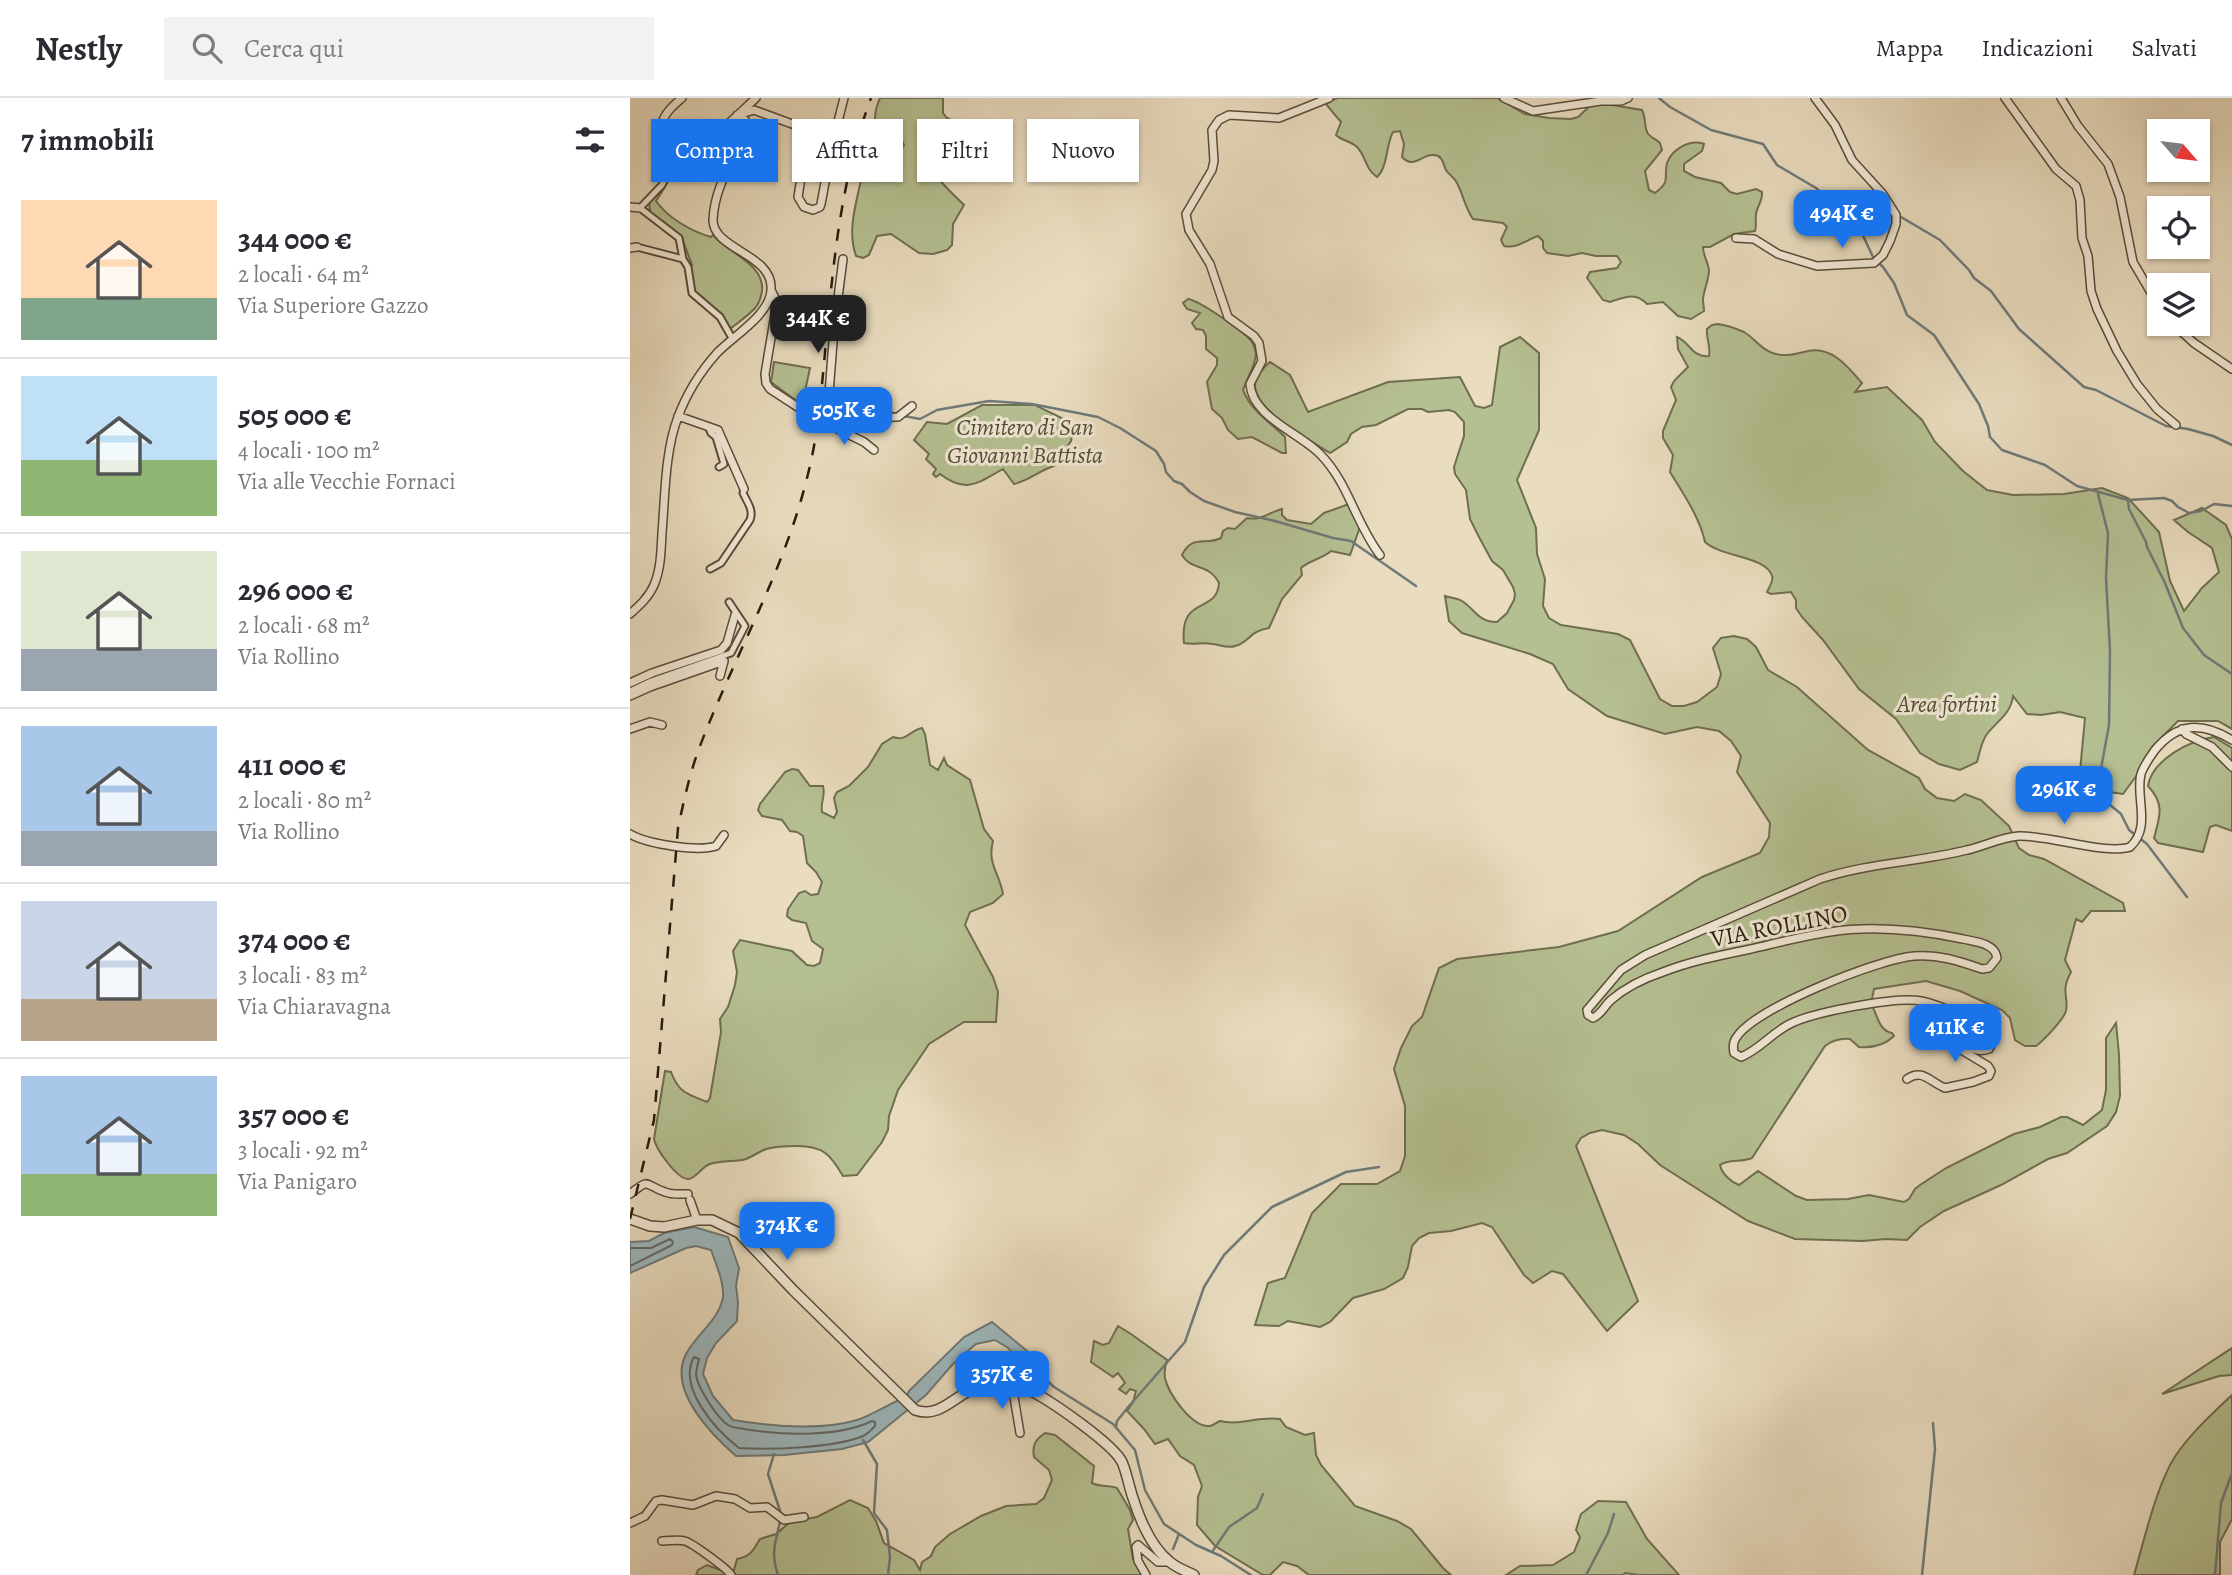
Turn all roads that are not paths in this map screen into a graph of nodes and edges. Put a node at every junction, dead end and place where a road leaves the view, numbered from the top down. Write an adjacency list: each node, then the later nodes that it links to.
1 (681, 98): 11 (street)
2 (756, 98): 10 (street)
3 (844, 98): 10 (street)
4 (1329, 98): 33 (street)
5 (1504, 98): 6 (street)
6 (1628, 98)
7 (1815, 98): 16 (street)
8 (2005, 98): 28 (street)
9 (2061, 98): 20 (street)
10 (737, 115): 12 (street); 21 (street)
11 (664, 119)
12 (732, 119)
13 (664, 182): 15 (street)
14 (630, 207): 15 (street)
15 (640, 208): 18 (street)
16 (1736, 238)
17 (634, 248): 18 (street)
18 (683, 259): 23 (street)
19 (843, 259): 27 (street)
20 (2147, 286)
21 (772, 292): 23 (street); 27 (street)
22 (2186, 336): 24 (street)
23 (732, 338): 26 (street)
24 (2232, 369)
25 (912, 406): 27 (street)
26 (678, 416): 29 (street); 36 (street)
27 (828, 423): 30 (street)
28 (2176, 425)
29 (708, 426): 31 (street); 32 (street)
30 (874, 450)
31 (719, 467)
32 (744, 489): 34 (street)
33 (1380, 555)
34 (710, 569)
35 (729, 602): 40 (street)
36 (630, 614)
37 (736, 615): 39 (street)
38 (719, 676): 40 (street)
39 (630, 683)
40 (630, 694)
41 (662, 725): 42 (street)
42 (630, 729)
43 (2182, 729): 44 (street); 45 (street); 48 (street, VIA ROLLINO)
44 (2232, 740)
45 (2232, 767)
46 (630, 834): 47 (street)
47 (724, 835)
48 (1907, 1079)
49 (630, 1194): 51 (street)
50 (630, 1219): 51 (street)
51 (697, 1220): 52 (street)
52 (1012, 1385): 53 (street); 57 (street)
53 (1020, 1433)
54 (804, 1517): 55 (street)
55 (630, 1524)
56 (662, 1541): 58 (street)
57 (1171, 1562): 59 (street); 60 (street)
58 (731, 1575)
59 (1146, 1575)
60 (1194, 1575)

